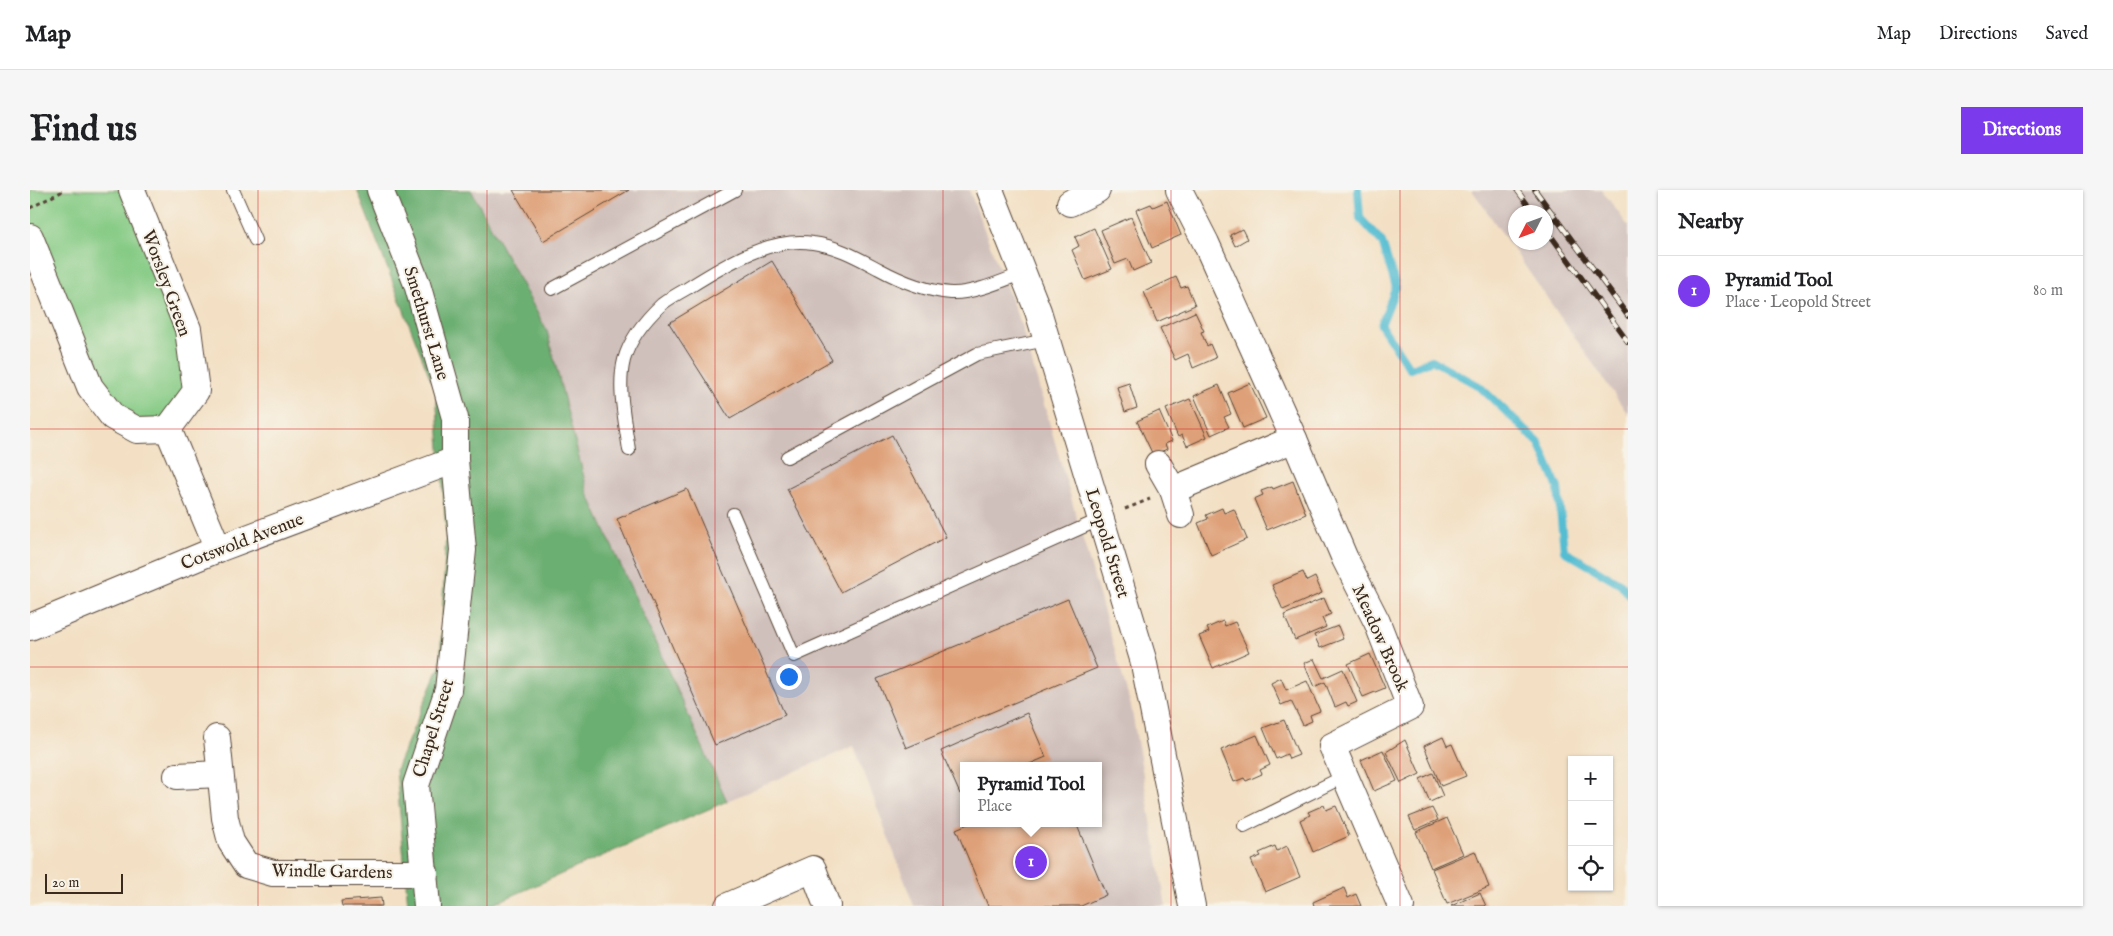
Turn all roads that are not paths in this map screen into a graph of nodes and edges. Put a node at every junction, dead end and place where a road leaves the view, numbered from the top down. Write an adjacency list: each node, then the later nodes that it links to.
1 (132, 190): 14 (street, Worsley Green)
2 (233, 190): 10 (lane)
3 (380, 190): 18 (street, Smethurst Lane)
4 (735, 190): 12 (lane)
5 (990, 190): 11 (street, Leopold Street)
6 (1097, 190): 8 (street)
7 (1179, 190): 15 (street, Meadow Brook)
8 (1070, 203)
9 (30, 239): 14 (street)
10 (255, 240)
11 (1023, 274): 13 (street, Leopold Street); 16 (lane)
12 (552, 289)
13 (1046, 340): 17 (lane); 23 (street, Leopold Street)
14 (168, 429): 24 (street)
15 (1294, 439): 20 (street); 29 (street, Meadow Brook)
16 (628, 450)
17 (787, 457)
18 (455, 460): 24 (street, Cotswold Avenue); 31 (street, Chapel Street)
19 (1158, 464): 20 (street)
20 (1173, 490): 22 (street)
21 (733, 514): 23 (lane)
22 (1181, 515)
23 (1101, 519): 35 (street, Leopold Street)
24 (218, 549): 25 (street, Cotswold Avenue)
25 (30, 627)
26 (217, 738): 27 (street, Windle Gardens)
27 (220, 774): 28 (street); 31 (street, Windle Gardens)
28 (177, 776)
29 (1345, 776): 30 (lane); 36 (street, Meadow Brook)
30 (1244, 826)
31 (424, 873): 32 (street, Chapel Street)
32 (427, 906)
33 (728, 906): 34 (street)
34 (827, 906)
35 (1190, 906)
36 (1401, 906)

